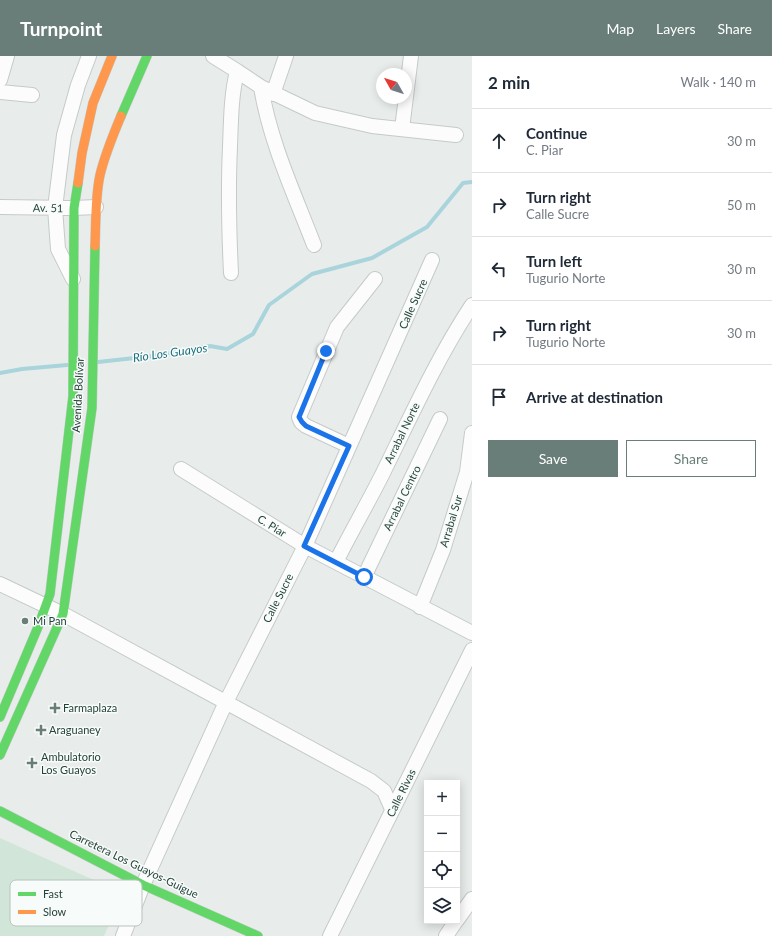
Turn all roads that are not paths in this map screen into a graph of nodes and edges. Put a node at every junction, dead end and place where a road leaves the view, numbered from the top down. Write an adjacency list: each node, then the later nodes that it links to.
1 (7, 56): 9 (street)
2 (89, 56): 17 (street)
3 (112, 56): 18 (main road, Avenida Bolívar)
4 (147, 56): 16 (main road, Avenida Bolívar)
5 (213, 56): 8 (street)
6 (286, 56): 10 (street)
7 (411, 56): 13 (street)
8 (238, 71): 10 (street); 21 (street)
9 (0, 80)
10 (267, 91): 13 (street); 19 (street)
11 (0, 92): 12 (street)
12 (32, 95)
13 (402, 129): 14 (street)
14 (456, 135)
15 (0, 207): 17 (street, Av. 51)
16 (96, 207): 18 (street, Av. 51); 35 (main road, Avenida Bolívar)
17 (55, 208): 18 (street, Av. 51); 23 (street)
18 (74, 208): 23 (main road, Avenida Bolívar)
19 (314, 245)
20 (432, 260): 27 (street, Calle Sucre)
21 (231, 273)
22 (375, 279): 27 (street)
23 (75, 283): 33 (main road, Avenida Bolívar)
24 (472, 305): 30 (street, Arrabal Norte)
25 (440, 419): 31 (street, Arrabal Centro)
26 (472, 433): 34 (street, Arrabal Sur)
27 (349, 446): 29 (street, Calle Sucre)
28 (181, 469): 29 (street, C. Piar)
29 (304, 546): 30 (street, C. Piar); 38 (street, Calle Sucre)
30 (336, 562): 31 (street, C. Piar)
31 (364, 577): 34 (street, C. Piar)
32 (0, 584): 33 (street)
33 (46, 606): 35 (street); 39 (main road, Avenida Bolívar)
34 (420, 607): 36 (street, C. Piar)
35 (63, 614): 38 (street); 40 (main road, Avenida Bolívar)
36 (472, 633)
37 (472, 650): 41 (street, Calle Rivas)
38 (226, 702): 41 (street); 44 (street, Calle Sucre)
39 (0, 717)
40 (0, 755)
41 (392, 809): 51 (street, Calle Rivas)
42 (0, 811): 43 (main road, Carretera Los Guayos-Guigue)
43 (133, 880)
44 (143, 885): 50 (main road, Carretera Los Guayos-Guigue)
45 (472, 899): 46 (street)
46 (460, 917)
47 (455, 924): 52 (street)
48 (127, 926): 49 (street, Calle Sucre)
49 (123, 936)
50 (258, 936)
51 (330, 936)
52 (446, 936)

